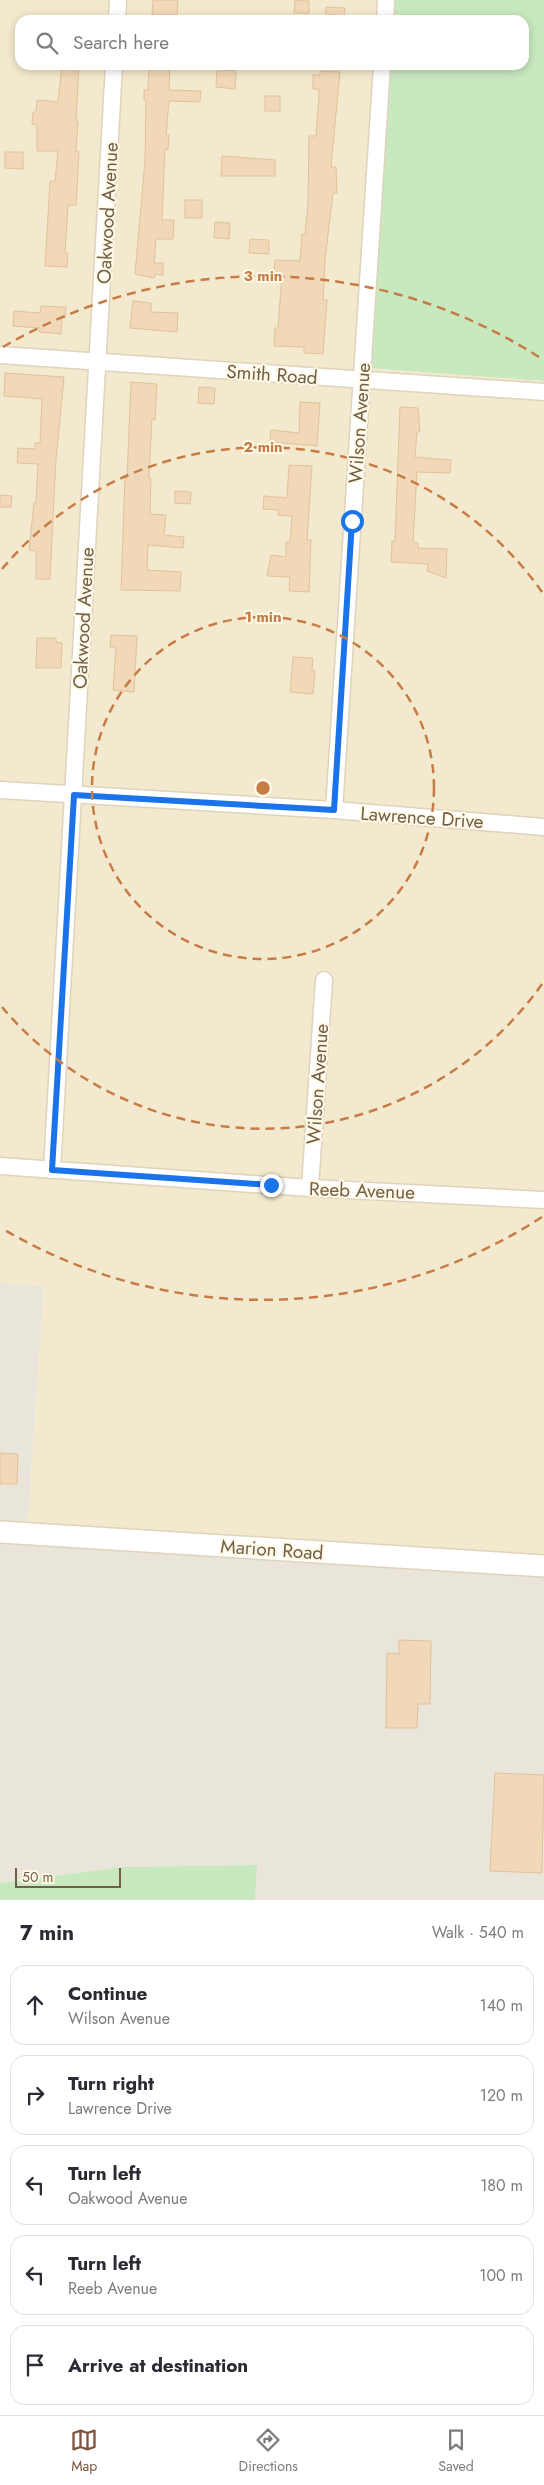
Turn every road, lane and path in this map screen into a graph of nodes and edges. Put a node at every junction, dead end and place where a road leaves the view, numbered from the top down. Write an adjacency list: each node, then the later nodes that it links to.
1 (118, 0): 3 (street)
2 (386, 0): 4 (street)
3 (117, 15)
4 (385, 15)
5 (114, 70): 8 (street, Oakwood Avenue)
6 (382, 70): 9 (street, Wilson Avenue)
7 (0, 355): 8 (street, Smith Road)
8 (99, 361): 9 (street, Smith Road); 12 (street, Oakwood Avenue)
9 (362, 380): 10 (street, Smith Road); 13 (street, Wilson Avenue)
10 (544, 392)
11 (0, 790): 12 (street, Lawrence Drive)
12 (74, 795): 13 (street, Lawrence Drive); 17 (street, Oakwood Avenue)
13 (334, 810): 14 (street, Lawrence Drive)
14 (544, 826)
15 (324, 980): 18 (street, Wilson Avenue)
16 (0, 1166): 17 (street, Reeb Avenue)
17 (52, 1170): 18 (street, Reeb Avenue)
18 (310, 1188): 19 (street, Reeb Avenue)
19 (544, 1200)
20 (0, 1532): 21 (street, Marion Road)
21 (544, 1566)

